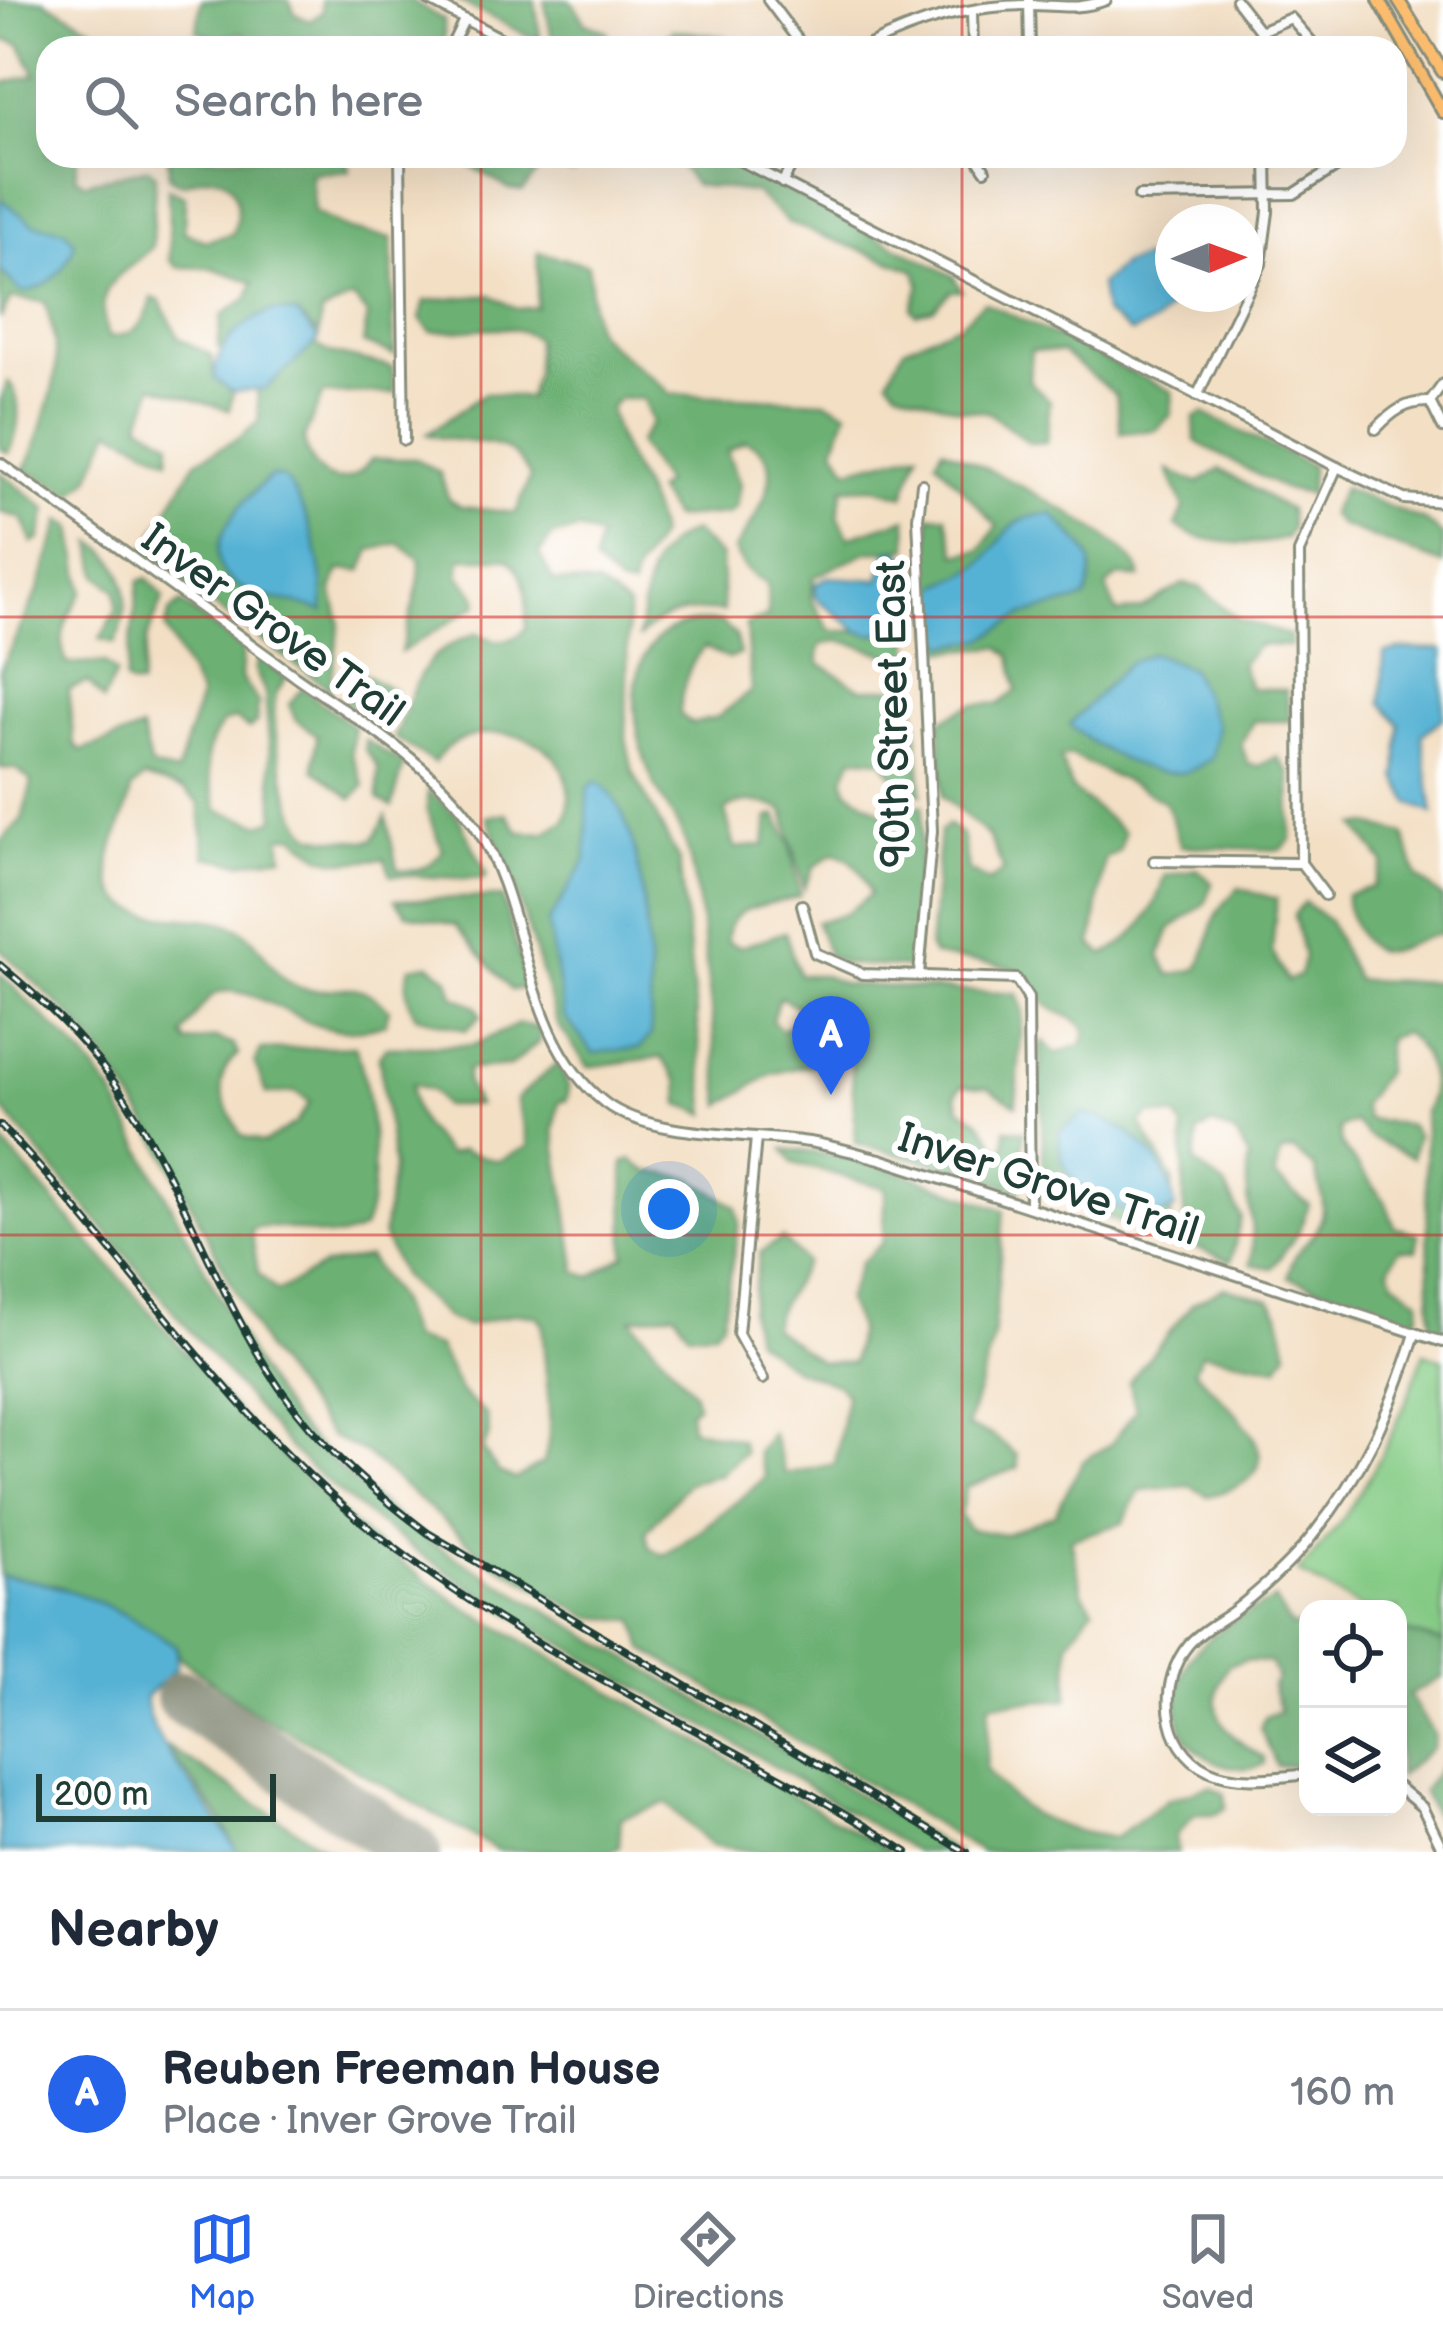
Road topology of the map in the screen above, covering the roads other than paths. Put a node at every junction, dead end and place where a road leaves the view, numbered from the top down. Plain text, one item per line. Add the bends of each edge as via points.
1 (428, 0) edge
2 (768, 0) edge
3 (1106, 0) edge
4 (1236, 0) edge
5 (1379, 0) edge
6 (1398, 0) edge
7 (1029, 2) edge
8 (972, 12) junction
9 (464, 20) junction
10 (1260, 31) junction
11 (456, 36) edge
12 (495, 36) edge
13 (795, 36) edge
14 (888, 36) edge
15 (973, 36) edge
16 (1030, 36) edge
17 (1261, 36) edge
18 (1307, 36) edge
19 (1400, 36) edge
20 (1407, 49) edge
21 (1443, 72) edge
22 (1443, 112) edge
23 (400, 168) edge
24 (755, 168) edge
25 (790, 168) edge
26 (1267, 168) edge
27 (1336, 168) edge
28 (782, 182) junction
29 (1268, 194) junction
30 (1139, 196) dead end
31 (1443, 384) edge
32 (1197, 395) junction
33 (1430, 402) junction
34 (1443, 428) edge
35 (1376, 430) dead end
36 (404, 440) dead end
37 (0, 463) edge
38 (1336, 467) junction
39 (922, 484) dead end
40 (1443, 502) edge
41 (1154, 861) dead end
42 (1301, 863) junction
43 (1325, 896) dead end
44 (802, 905) dead end
45 (919, 974) junction
46 (756, 1137) junction
47 (1030, 1207) junction
48 (1415, 1334) junction
49 (1443, 1342) edge
50 (763, 1379) dead end
51 (1299, 1775) edge
52 (1407, 1794) edge
53 (1443, 1850) edge

1 - 9 street
2 - 13 street
3 - 7 street via 1069,9
4 - 10 street
5 - 19 main road
6 - 21 main road
7 - 8 street
7 - 16 street
8 - 14 street
8 - 15 street
9 - 11 street
9 - 12 street
10 - 17 street
10 - 18 street via 1291,18
20 - 22 main road
23 - 36 street
24 - 28 street
25 - 28 street
26 - 29 street
27 - 29 street via 1306,190
28 - 32 street
29 - 30 street
29 - 32 street via 1261,264
31 - 33 street
32 - 38 street
33 - 34 street
33 - 35 street via 1390,413
37 - 46 street, Inver Grove Trail via 384,740 448,796 476,826 502,878 537,997 567,1062 607,1106 660,1124
38 - 40 street via 1404,499
38 - 42 street via 1299,552
39 - 45 street, 90th Street East via 932,831
41 - 42 street
42 - 43 street
44 - 45 street via 815,953 839,968
45 - 47 street via 1016,979 1028,998
46 - 47 street, Inver Grove Trail via 864,1154
46 - 50 street via 737,1334
47 - 48 street, Inver Grove Trail
48 - 49 street, Inver Grove Trail
48 - 51 street via 1364,1466 1310,1540 1189,1644 1167,1684 1172,1728 1208,1770
52 - 53 street

